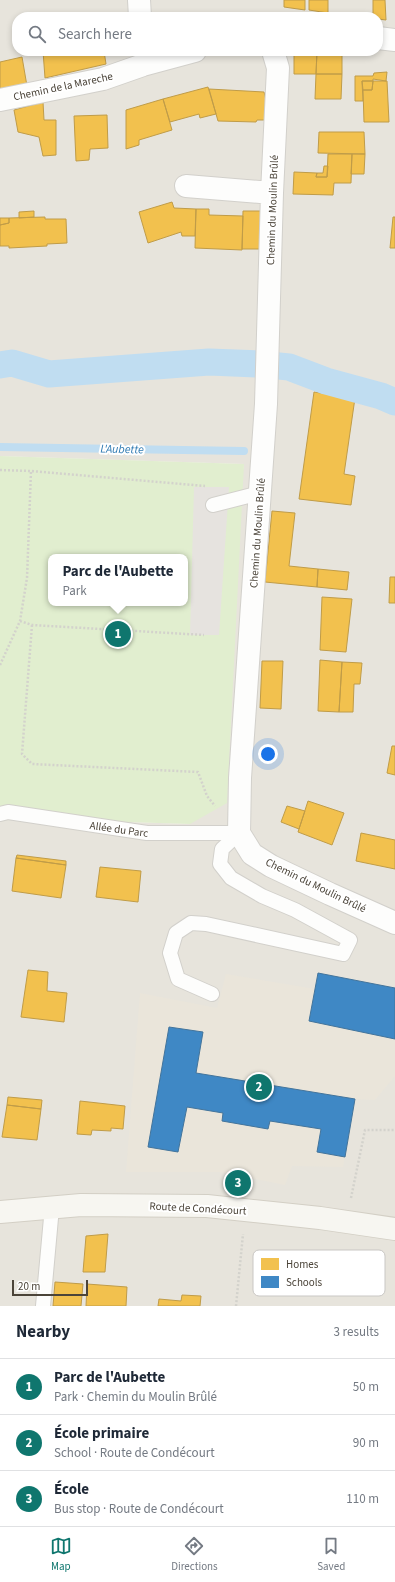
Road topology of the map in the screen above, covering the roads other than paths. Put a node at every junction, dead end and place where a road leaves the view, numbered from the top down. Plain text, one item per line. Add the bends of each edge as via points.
1 (139, 0) edge
2 (140, 12) edge
3 (383, 39) edge
4 (395, 40) edge
5 (158, 56) edge
6 (274, 56) edge
7 (143, 58) edge
8 (0, 100) edge
9 (186, 186) dead end
10 (272, 193) junction
11 (260, 493) junction
12 (212, 505) dead end
13 (0, 814) edge
14 (239, 833) junction
15 (395, 923) edge
16 (212, 994) dead end
17 (52, 1207) junction
18 (0, 1212) edge
19 (395, 1229) edge
20 (43, 1306) edge

1 - 2 street
3 - 4 street
5 - 7 street, Chemin de la Mareche
6 - 10 street, Chemin du Moulin Brûlé via 278,68
7 - 8 street, Chemin de la Mareche via 103,79
9 - 10 street
10 - 11 street, Chemin du Moulin Brûlé via 266,404
11 - 12 lane
11 - 14 street, Chemin du Moulin Brûlé via 240,778
13 - 14 lane, Allée du Parc via 8,812 146,834
14 - 15 street, Chemin du Moulin Brûlé via 252,854 271,866
14 - 16 lane via 222,849 220,864 231,878 350,940 343,954 206,924 191,923 176,933 170,953 178,979
17 - 18 street, Route de Condécourt
17 - 19 street, Route de Condécourt via 207,1206
17 - 20 lane

